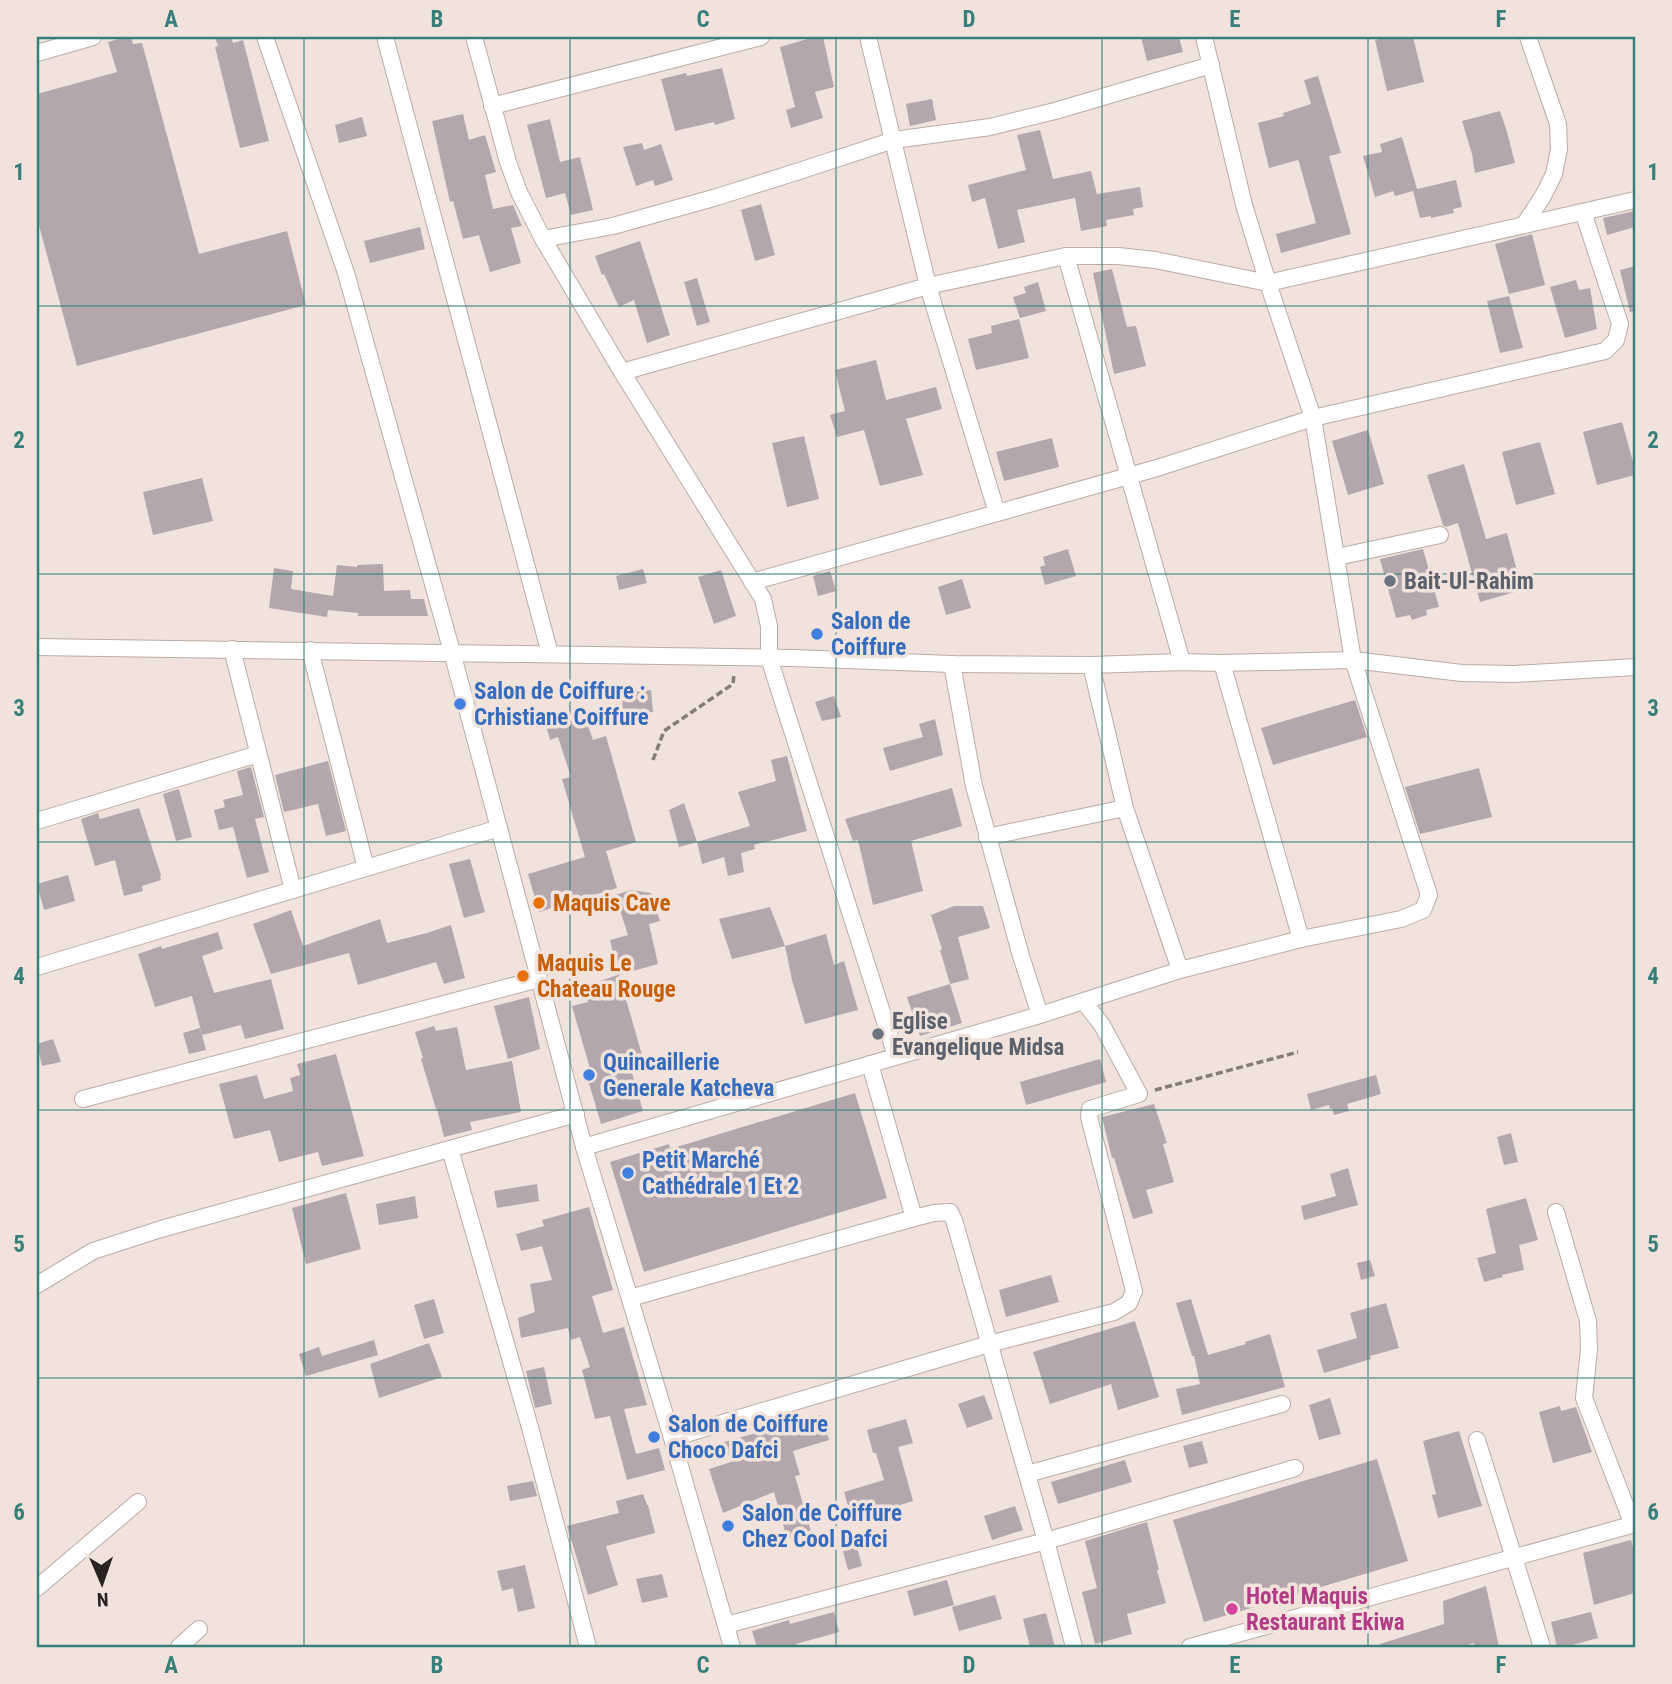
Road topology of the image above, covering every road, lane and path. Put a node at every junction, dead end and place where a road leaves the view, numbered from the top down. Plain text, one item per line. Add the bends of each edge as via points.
1 (93, 37) edge
2 (265, 37) edge
3 (385, 37) edge
4 (474, 37) edge
5 (761, 37) edge
6 (868, 37) edge
7 (1204, 37) edge
8 (1528, 37) edge
9 (37, 53) edge
10 (1211, 65) junction
11 (492, 107) junction
12 (894, 140) junction
13 (1635, 200) edge
14 (1583, 212) junction
15 (1524, 225) junction
16 (543, 239) junction
17 (1066, 256) junction
18 (1268, 284) junction
19 (929, 286) junction
20 (622, 372) junction
21 (1313, 418) junction
22 (1129, 476) junction
23 (997, 513) junction
24 (1440, 535) dead end
25 (1336, 557) junction
26 (752, 582) junction
27 (37, 647) edge
28 (232, 649) junction
29 (310, 650) junction
30 (452, 652) junction
31 (550, 654) junction
32 (736, 657) junction
33 (769, 658) junction
34 (1353, 660) junction
35 (1182, 662) junction
36 (1222, 663) junction
37 (952, 664) junction
38 (1091, 665) junction
39 (1635, 667) edge
40 (258, 754) junction
41 (653, 760) dead end
42 (1125, 808) junction
43 (37, 821) edge
44 (499, 828) junction
45 (987, 837) junction
46 (366, 869) junction
47 (293, 890) junction
48 (1301, 939) junction
49 (37, 967) edge
50 (1180, 970) junction
51 (539, 978) junction
52 (1084, 1002) junction
53 (1040, 1015) junction
54 (1298, 1052) dead end
55 (896, 1056) junction
56 (870, 1064) junction
57 (1139, 1094) junction
58 (83, 1099) dead end
59 (576, 1114) junction
60 (584, 1147) junction
61 (450, 1149) junction
62 (1556, 1212) dead end
63 (914, 1218) junction
64 (37, 1285) edge
65 (630, 1298) junction
66 (989, 1344) junction
67 (1282, 1404) dead end
68 (672, 1438) junction
69 (1477, 1440) dead end
70 (1296, 1468) dead end
71 (1027, 1474) junction
72 (138, 1502) dead end
73 (1634, 1524) edge
74 (1046, 1541) junction
75 (1514, 1558) junction
76 (37, 1588) edge
77 (726, 1625) junction
78 (199, 1629) dead end
79 (180, 1647) edge
80 (588, 1647) edge
81 (732, 1647) edge
82 (1073, 1647) edge
83 (1190, 1647) edge
84 (1542, 1647) edge

1 - 9 street
2 - 30 street via 346,273
3 - 31 street
4 - 11 street
5 - 11 street
6 - 12 street
7 - 10 street
8 - 15 street via 1558,124 1559,149 1554,174
10 - 12 street via 990,127
10 - 18 street
11 - 16 street via 519,192
12 - 16 street via 717,197 613,226
12 - 19 street
13 - 14 street
14 - 15 street
14 - 21 street via 1620,324 1616,340 1605,351
15 - 18 street
16 - 20 street
17 - 18 street via 1155,260
17 - 19 street
17 - 22 street
18 - 21 street
19 - 20 street
19 - 23 street
20 - 26 street
21 - 22 street
21 - 25 street
22 - 23 street
22 - 35 street
23 - 26 street
24 - 25 street
25 - 34 street
26 - 33 street via 763,599
27 - 28 street
28 - 29 street
28 - 40 street
29 - 30 street
29 - 46 street
30 - 31 street
30 - 44 street
31 - 32 street
32 - 33 street
32 - 41 path via 733,684 664,731
33 - 37 street
33 - 55 street
34 - 36 street
34 - 39 street via 1462,673
34 - 48 street via 1429,895 1423,910 1401,919
35 - 36 street
35 - 38 street
36 - 48 street
37 - 38 street
37 - 45 street
38 - 42 street
40 - 43 street
40 - 47 street
42 - 45 street
42 - 50 street
44 - 46 street
44 - 51 street
45 - 53 street
46 - 47 street
47 - 49 street
48 - 50 street
50 - 52 street
51 - 58 street
51 - 59 street
52 - 53 street
52 - 57 street via 1119,1053
53 - 55 street
54 - 57 path
55 - 56 street
56 - 60 street
56 - 63 street
57 - 66 street via 1090,1109 1089,1117 1133,1292 1129,1303 1114,1312
59 - 60 street
59 - 61 street
60 - 65 street
61 - 64 street via 93,1251
61 - 80 street
62 - 73 street via 1588,1321 1584,1398
63 - 65 street
63 - 66 street via 950,1212
65 - 68 street
66 - 68 street
66 - 71 street
67 - 71 street
68 - 77 street
69 - 75 street
70 - 74 street
71 - 74 street
72 - 76 street
73 - 75 street
74 - 77 street
74 - 82 street
75 - 83 street
75 - 84 street
77 - 81 street
78 - 79 street

